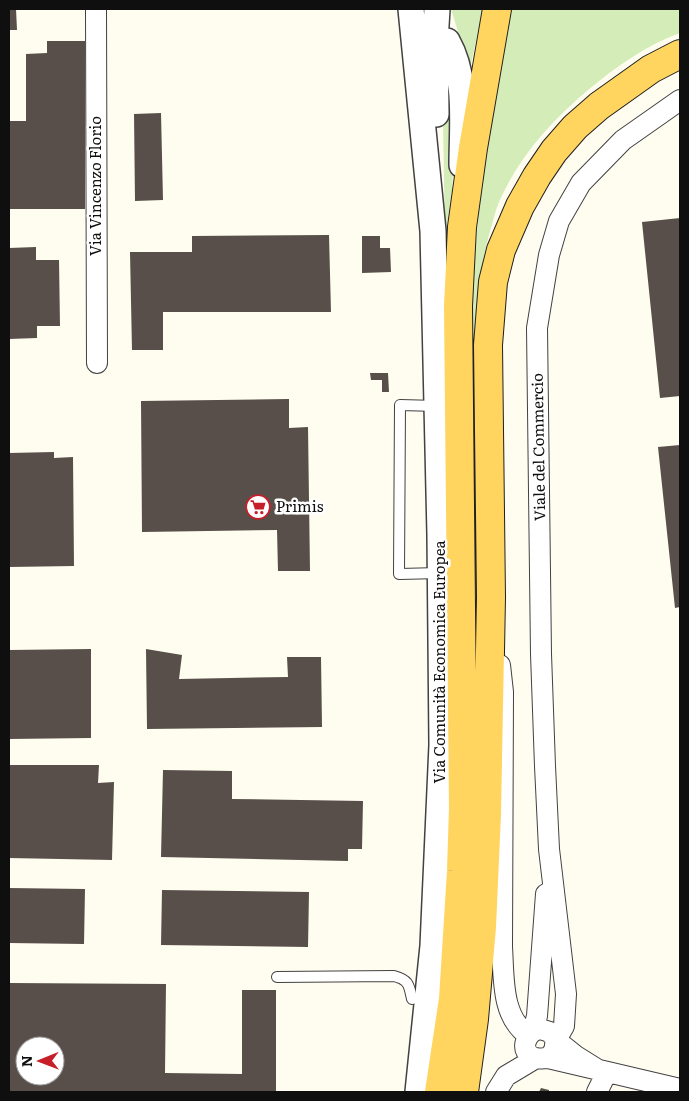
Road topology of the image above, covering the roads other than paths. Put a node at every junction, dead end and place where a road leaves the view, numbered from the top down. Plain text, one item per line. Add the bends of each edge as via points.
1 (96, 9) edge
2 (411, 9) edge
3 (418, 9) edge
4 (497, 9) edge
5 (439, 30) edge
6 (680, 54) edge
7 (680, 100) edge
8 (462, 227) junction
9 (433, 231) junction
10 (96, 363) dead end
11 (433, 405) junction
12 (440, 573) junction
13 (491, 597) junction
14 (549, 849) junction
15 (277, 977) dead end
16 (412, 999) dead end
17 (531, 1033) junction
18 (556, 1040) junction
19 (542, 1058) junction
20 (604, 1072) junction
21 (680, 1089) edge
22 (418, 1092) edge
23 (439, 1092) edge
24 (464, 1092) edge
25 (496, 1092) edge
26 (597, 1092) edge

1 - 10 street, Via Vincenzo Florio
2 - 9 street
3 - 5 street
4 - 8 main road
5 - 8 street via 455,55 462,90
5 - 9 street
6 - 13 main road via 625,86 576,127 537,176 501,250 494,282 488,345
7 - 14 street, Viale del Commercio via 623,140 581,183 560,221 549,255 537,328 541,654
8 - 23 main road via 458,306 462,844 453,999
9 - 11 street, Via Comunità Economica Europea
11 - 12 street, Via Comunità Economica Europea
11 - 12 lane via 400,405 399,574
12 - 22 street, Via Comunità Economica Europea via 442,745 438,862
13 - 17 street via 503,692 504,989 511,1016 519,1029
13 - 24 main road via 482,928
14 - 17 street via 536,1016
14 - 18 street via 566,994 564,1026
15 - 16 lane via 394,976 409,984
17 - 18 street via 540,1029 550,1032
17 - 19 street via 525,1042 526,1049 530,1055
18 - 19 street via 554,1051
18 - 20 street
19 - 20 street
19 - 25 street via 506,1076
20 - 21 street
20 - 26 street

